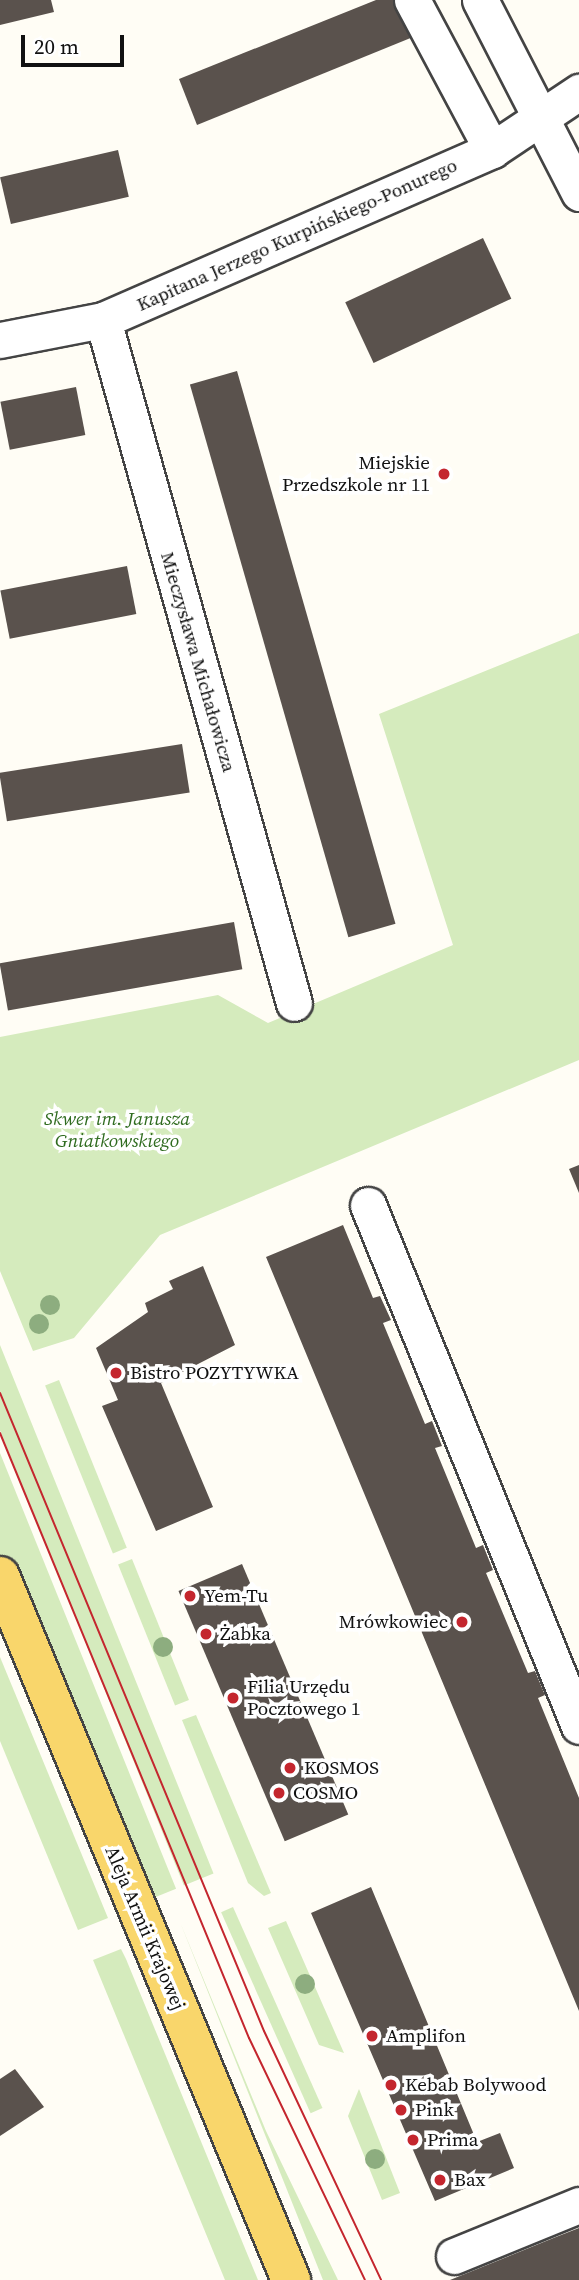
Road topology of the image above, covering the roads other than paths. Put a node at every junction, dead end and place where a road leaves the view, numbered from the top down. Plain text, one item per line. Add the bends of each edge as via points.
1 (412, 0) edge
2 (480, 0) edge
3 (579, 92) edge
4 (546, 118) junction
5 (492, 150) junction
6 (579, 193) edge
7 (103, 320) junction
8 (0, 340) edge
9 (294, 1003) dead end
10 (368, 1205) dead end
11 (0, 1576) edge
12 (579, 1726) edge
13 (579, 2205) edge
14 (454, 2256) dead end
15 (291, 2280) edge

1 - 5 street
2 - 4 street
3 - 4 street, Kapitana Jerzego Kurpińskiego-Ponurego
4 - 5 street, Kapitana Jerzego Kurpińskiego-Ponurego
4 - 6 street
5 - 7 street, Kapitana Jerzego Kurpińskiego-Ponurego
7 - 8 street, Kapitana Jerzego Kurpińskiego-Ponurego
7 - 9 street, Mieczysława Michałowicza
10 - 12 street
11 - 15 main road, Aleja Armii Krajowej
13 - 14 street

